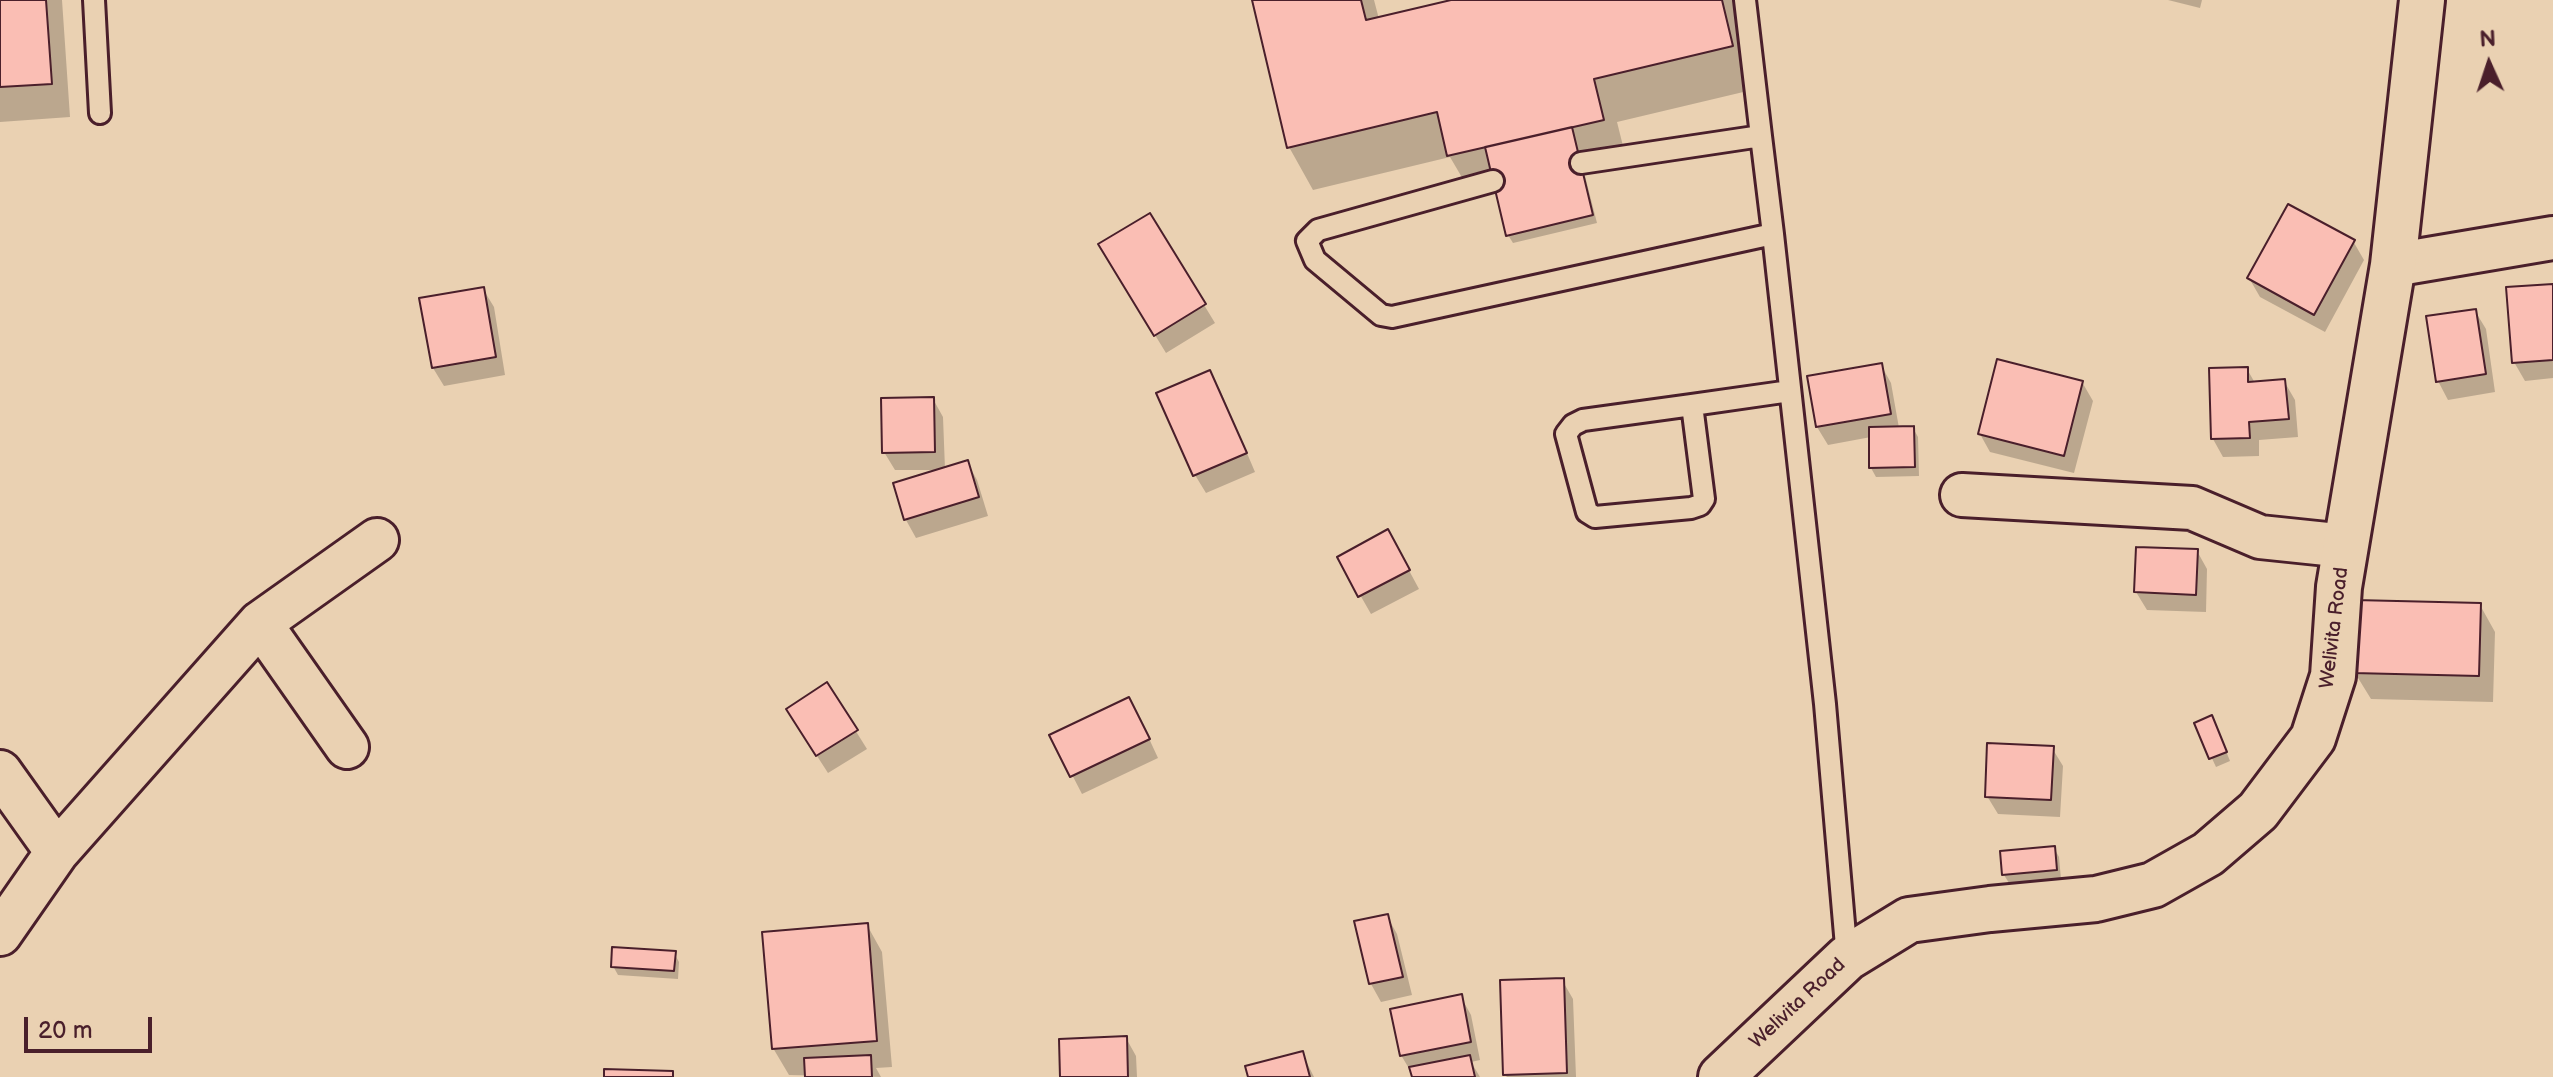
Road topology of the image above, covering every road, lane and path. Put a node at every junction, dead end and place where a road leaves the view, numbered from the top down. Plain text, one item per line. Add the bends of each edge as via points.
1 (94, 0) edge
2 (1745, 0) edge
3 (2422, 0) edge
4 (100, 113) dead end
5 (1761, 136) junction
6 (1581, 163) dead end
7 (1493, 181) dead end
8 (1773, 234) junction
9 (2553, 238) edge
10 (2393, 265) junction
11 (1790, 391) junction
12 (1692, 405) junction
13 (1962, 495) dead end
14 (377, 540) dead end
15 (2346, 546) junction
16 (260, 623) junction
17 (347, 747) dead end
18 (0, 772) edge
19 (57, 852) junction
20 (0, 934) edge
21 (1847, 958) junction
22 (1721, 1077) edge

1 - 4 lane
2 - 5 lane
3 - 10 street, Welivita Road
5 - 6 lane
5 - 8 lane
7 - 8 lane via 1318,230 1307,241 1315,260 1381,315 1392,317
8 - 11 lane
9 - 10 street
10 - 15 street, Welivita Road
11 - 12 lane
11 - 21 lane
12 - 12 lane via 1573,425 1566,434 1587,512 1595,517 1700,505 1704,499
13 - 15 street via 2192,508 2260,537
14 - 16 street
15 - 21 street, Welivita Road via 2333,676 2313,738 2258,811 2208,854 2153,885 2096,899 1909,920
16 - 17 street
16 - 19 street
18 - 19 street
19 - 20 street
21 - 22 street, Welivita Road

